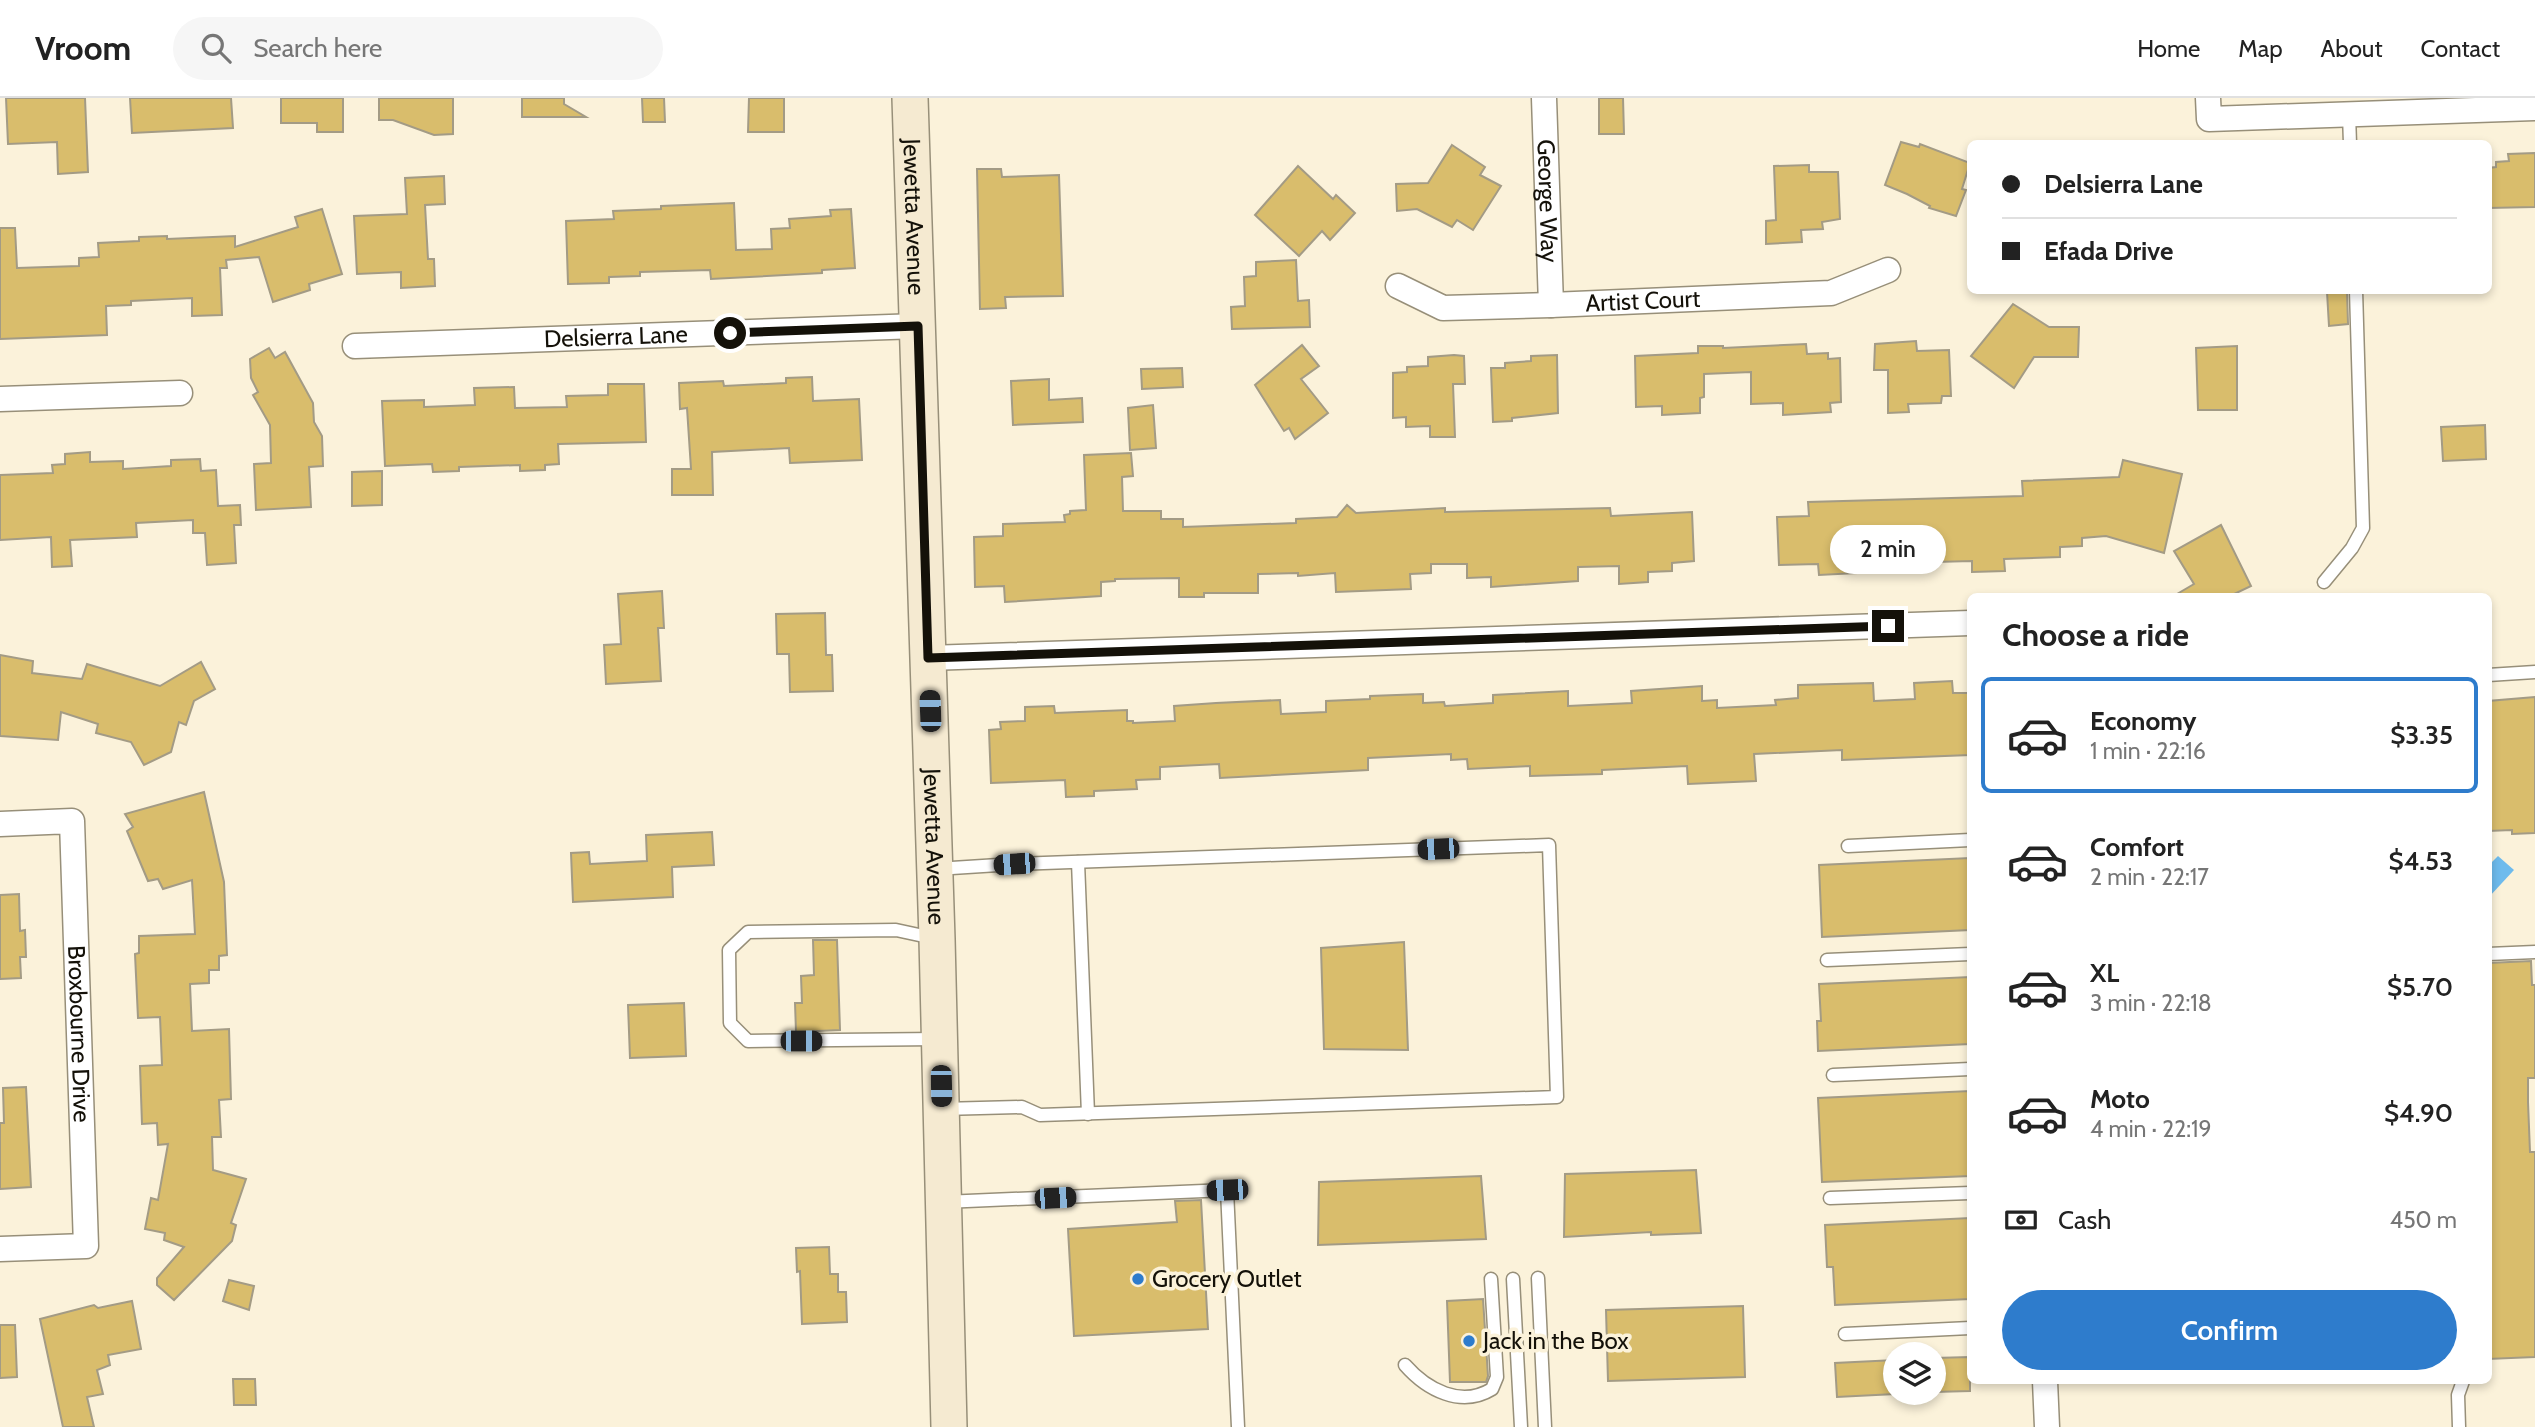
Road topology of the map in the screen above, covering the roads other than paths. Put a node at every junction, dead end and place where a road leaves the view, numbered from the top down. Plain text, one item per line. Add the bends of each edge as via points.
1 (910, 98) edge
2 (1544, 98) edge
3 (2208, 108) edge
4 (2535, 108) edge
5 (2349, 114) junction
6 (2350, 140) edge
7 (1888, 270) dead end
8 (1398, 286) dead end
9 (2356, 294) edge
10 (1551, 305) junction
11 (918, 326) junction
12 (355, 346) dead end
13 (180, 393) dead end
14 (0, 399) edge
15 (2324, 582) dead end
16 (1967, 623) edge
17 (928, 658) junction
18 (2535, 672) edge
19 (2492, 675) edge
20 (0, 824) edge
21 (1967, 840) edge
22 (1848, 846) dead end
23 (1078, 862) junction
24 (935, 870) junction
25 (937, 939) junction
26 (2535, 952) edge
27 (1967, 954) edge
28 (2492, 954) edge
29 (1827, 960) dead end
30 (940, 1040) junction
31 (1967, 1069) edge
32 (1833, 1075) dead end
33 (941, 1109) junction
34 (1088, 1114) junction
35 (1967, 1193) edge
36 (1830, 1198) dead end
37 (944, 1202) junction
38 (0, 1249) edge
39 (1538, 1278) dead end
40 (1491, 1279) dead end
41 (1513, 1279) dead end
42 (1967, 1328) edge
43 (1845, 1334) dead end
44 (1405, 1365) dead end
45 (2045, 1384) edge
46 (2450, 1384) edge
47 (2462, 1384) edge
48 (2458, 1395) junction
49 (950, 1427) edge
50 (1237, 1427) edge
51 (1521, 1427) edge
52 (1545, 1427) edge
53 (2047, 1427) edge
54 (2459, 1427) edge

1 - 11 street, Jewetta Avenue
2 - 10 street, George Way
3 - 5 street
4 - 5 street
5 - 6 lane
7 - 10 street, Artist Court via 1831,293
8 - 10 street, Artist Court via 1443,308
9 - 15 lane via 2363,527
11 - 12 street, Delsierra Lane
11 - 17 street, Jewetta Avenue
13 - 14 street
16 - 17 street
17 - 24 street, Jewetta Avenue
18 - 19 lane
20 - 38 street, Broxbourne Drive via 72,821 86,1246
21 - 22 lane
23 - 24 lane
23 - 34 lane
23 - 34 lane via 1549,845 1550,858 1557,1097
24 - 25 street, Jewetta Avenue
25 - 30 street, Jewetta Avenue
25 - 30 lane via 896,930 748,932 729,950 730,1024 748,1041
26 - 28 lane
27 - 29 lane
30 - 33 street, Jewetta Avenue
31 - 32 lane
33 - 34 lane via 1022,1107 1040,1115
33 - 37 street, Jewetta Avenue
35 - 36 lane
37 - 49 street, Jewetta Avenue
37 - 50 lane via 1227,1190
39 - 52 lane
40 - 44 lane via 1497,1377 1492,1389 1481,1396 1450,1396 1417,1378
41 - 51 lane
42 - 43 lane
45 - 53 street
46 - 48 lane
47 - 48 lane
48 - 54 lane

